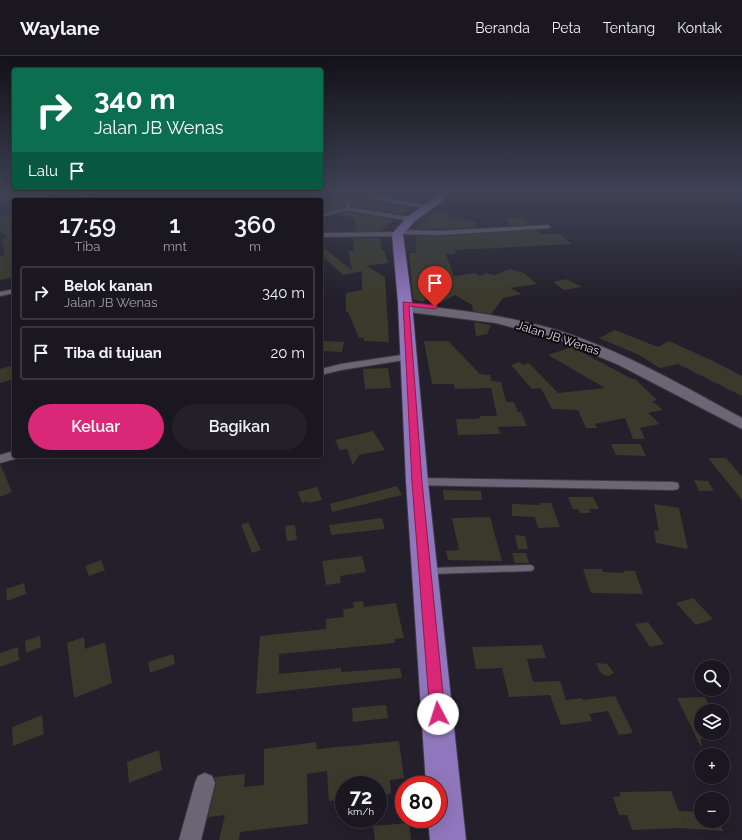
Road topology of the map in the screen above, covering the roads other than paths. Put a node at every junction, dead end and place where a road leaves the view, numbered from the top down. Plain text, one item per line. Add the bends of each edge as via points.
1 (367, 229) edge
2 (408, 229) edge
3 (428, 229) edge
4 (514, 229) edge
5 (323, 235) edge
6 (12, 291) edge
7 (0, 294) edge
8 (405, 306) junction
9 (408, 357) junction
10 (323, 372) edge
11 (710, 402) junction
12 (742, 416) edge
13 (742, 424) edge
14 (12, 456) edge
15 (0, 459) edge
16 (417, 482) junction
17 (673, 486) dead end
18 (530, 568) dead end
19 (426, 571) junction
20 (204, 783) dead end
21 (190, 840) edge
22 (448, 840) edge

1 - 5 street
2 - 8 highway
3 - 4 street via 440,232
6 - 7 street
8 - 9 highway
8 - 11 main road, Jalan JB Wenas via 490,318 582,343
9 - 10 street
9 - 16 highway
11 - 12 main road, Jalan JB Wenas
11 - 13 main road, Jalan JB Wenas
14 - 15 street
16 - 17 street
16 - 19 highway
18 - 19 lane
19 - 22 highway
20 - 21 street

